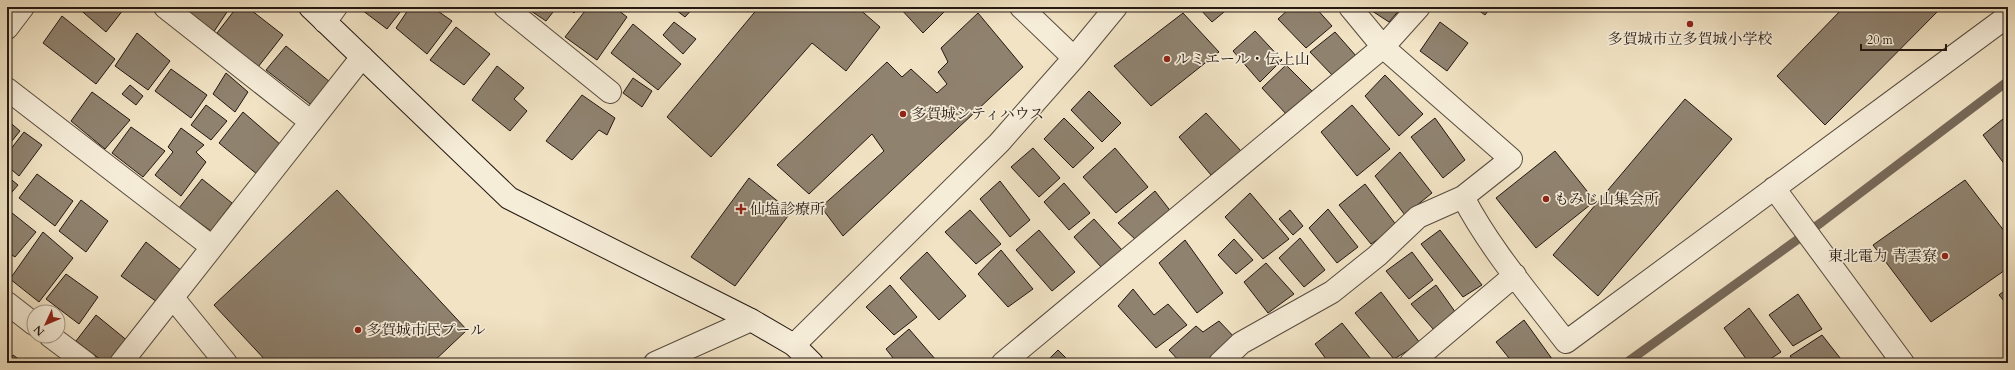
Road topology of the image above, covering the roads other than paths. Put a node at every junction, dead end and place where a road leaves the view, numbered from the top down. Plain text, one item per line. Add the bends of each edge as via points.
1 (23, 7) edge
2 (164, 7) edge
3 (505, 7) edge
4 (1021, 7) edge
5 (1116, 7) edge
6 (1350, 7) edge
7 (1418, 7) edge
8 (324, 12) edge
9 (2008, 16) edge
10 (7, 28) edge
11 (1383, 48) junction
12 (362, 57) junction
13 (1074, 58) junction
14 (7, 89) edge
15 (610, 92) dead end
16 (311, 122) junction
17 (1774, 188) junction
18 (1463, 197) junction
19 (212, 247) junction
20 (1514, 275) junction
21 (173, 298) junction
22 (7, 303) edge
23 (26, 318) edge
24 (751, 320) junction
25 (61, 344) edge
26 (794, 345) junction
27 (86, 363) edge
28 (121, 363) edge
29 (226, 363) edge
30 (655, 363) edge
31 (812, 363) edge
32 (1003, 363) edge
33 (1220, 363) edge
34 (1411, 363) edge
35 (1903, 363) edge

1 - 10 street
2 - 16 street
3 - 15 street
4 - 13 street
5 - 13 street
6 - 11 street
7 - 11 street
8 - 12 street
9 - 17 street
11 - 18 street via 1511,159
11 - 32 street
12 - 16 street
12 - 24 street via 509,198
13 - 26 street via 999,143
14 - 19 street
16 - 19 street
17 - 20 street via 1566,342
17 - 35 street
18 - 20 street via 1472,215
18 - 33 street via 1418,217 1378,256 1332,292 1241,343
19 - 21 street
20 - 34 street
21 - 28 street
21 - 29 street
22 - 23 street
24 - 26 street
24 - 30 street
25 - 27 street
26 - 31 street

